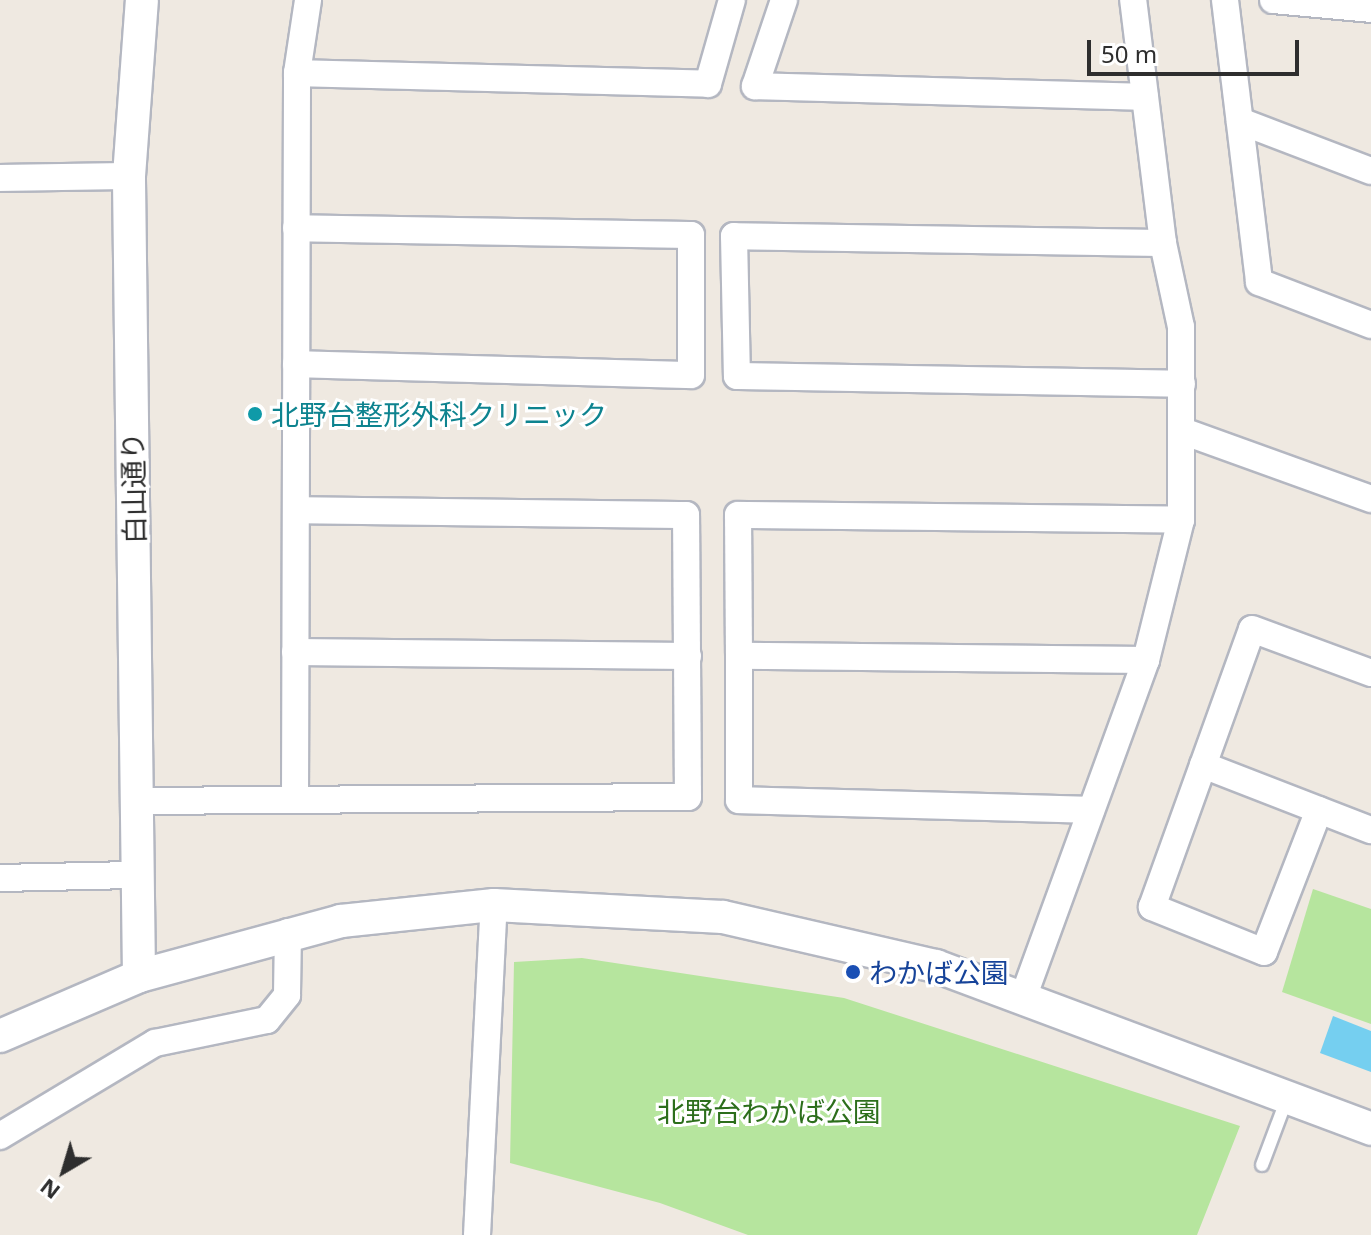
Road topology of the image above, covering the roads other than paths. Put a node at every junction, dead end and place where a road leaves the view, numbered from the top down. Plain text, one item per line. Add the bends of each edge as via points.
1 (142, 0) edge
2 (308, 0) edge
3 (732, 0) edge
4 (784, 0) edge
5 (1133, 0) edge
6 (1225, 0) edge
7 (1273, 0) edge
8 (1371, 9) edge
9 (297, 73) junction
10 (1145, 97) junction
11 (1240, 121) junction
12 (1371, 171) edge
13 (129, 176) junction
14 (0, 178) edge
15 (296, 228) junction
16 (1163, 243) junction
17 (1371, 325) edge
18 (296, 364) junction
19 (1182, 384) junction
20 (1185, 432) junction
21 (1371, 499) edge
22 (296, 510) junction
23 (1181, 520) junction
24 (295, 652) junction
25 (688, 656) junction
26 (739, 656) junction
27 (1146, 660) junction
28 (1371, 673) edge
29 (1203, 765) junction
30 (295, 800) junction
31 (136, 801) junction
32 (1091, 810) junction
33 (1319, 810) junction
34 (1371, 830) edge
35 (137, 875) junction
36 (0, 878) edge
37 (494, 905) junction
38 (288, 932) junction
39 (139, 976) junction
40 (1023, 998) junction
41 (0, 1036) edge
42 (1287, 1097) junction
43 (1371, 1129) edge
44 (0, 1136) edge
45 (1262, 1165) dead end
46 (477, 1235) edge

1 - 13 street, 白山通り
2 - 9 street
3 - 9 street via 708,84
4 - 10 street via 755,86
5 - 10 street
6 - 11 street
7 - 8 street
9 - 15 street
10 - 16 street
11 - 12 street
11 - 17 street via 1259,282
13 - 14 street
13 - 31 street, 白山通り
15 - 18 street
15 - 18 street via 691,235 691,375
16 - 19 street via 1181,327
16 - 19 street via 734,236 737,376
18 - 22 street
19 - 20 street
20 - 21 street
20 - 23 street
22 - 24 street
22 - 25 street via 686,515
23 - 26 street via 738,515
23 - 27 street
24 - 25 street
24 - 30 street
25 - 30 street via 688,797
26 - 27 street
26 - 32 street via 739,800
27 - 32 street
28 - 29 street via 1252,629
29 - 33 street
29 - 33 street via 1152,907 1264,952
30 - 31 street
31 - 35 street, 白山通り
32 - 40 street
33 - 34 street
35 - 36 street
35 - 39 street, 白山通り
37 - 38 street via 341,921
37 - 40 street via 723,917 879,950
37 - 46 street
38 - 39 street
38 - 44 street via 287,995 267,1020 155,1043 120,1059
39 - 41 street
40 - 42 street
42 - 43 street
42 - 45 lane

